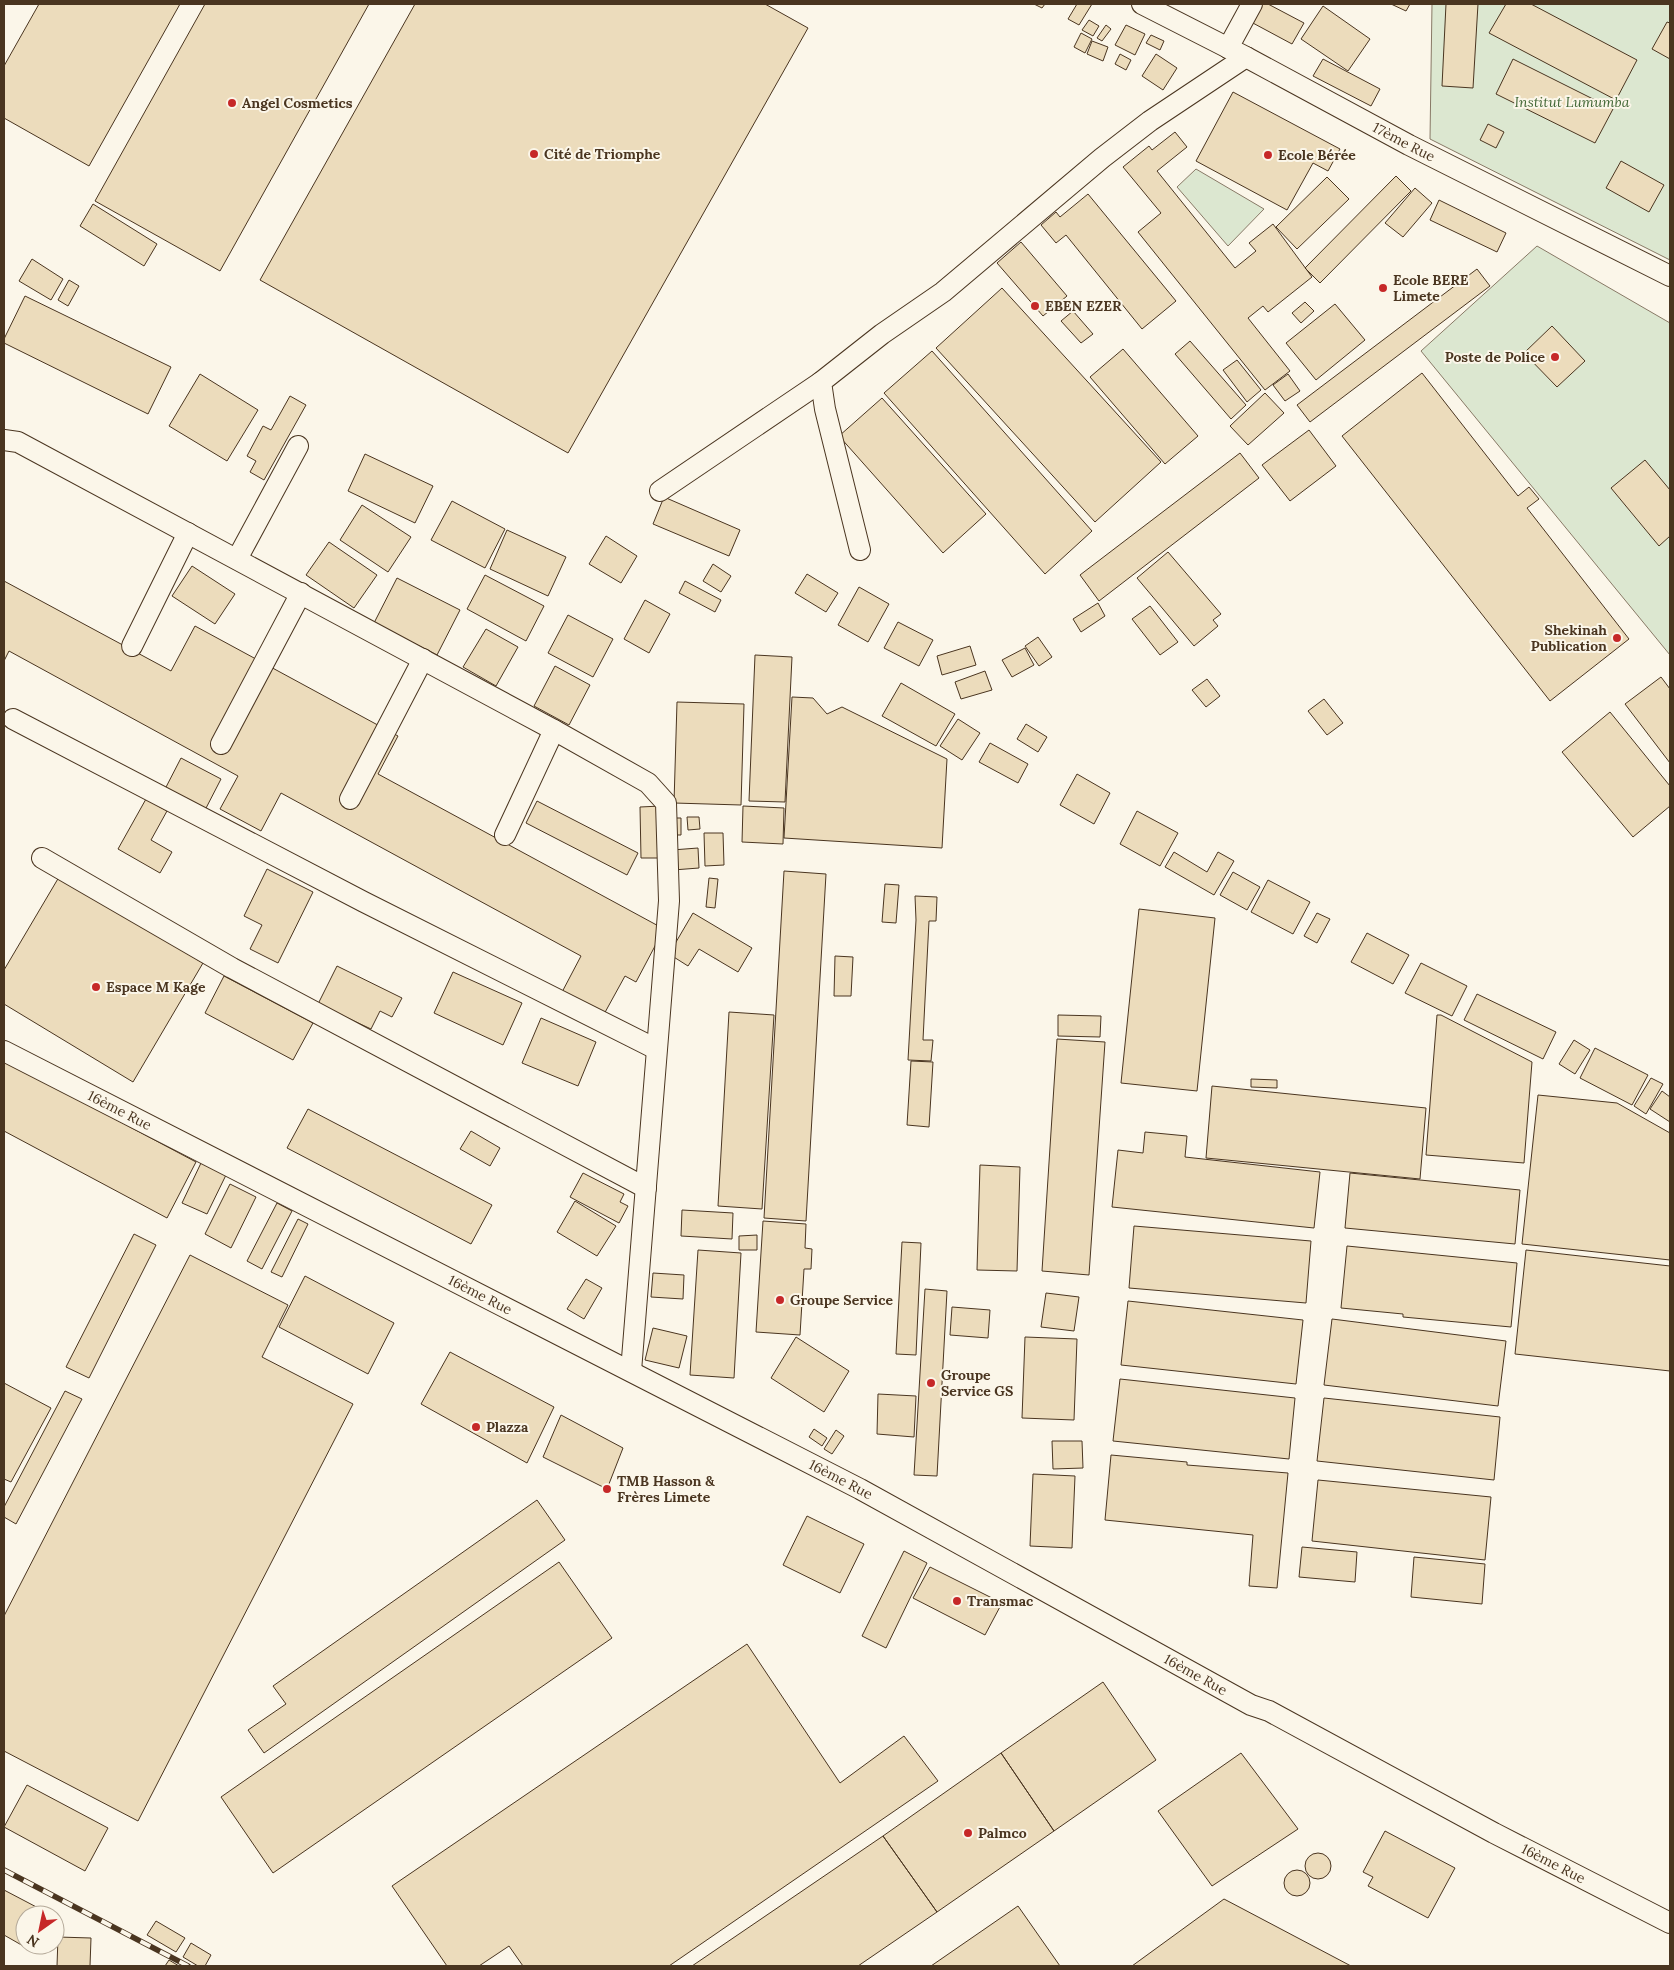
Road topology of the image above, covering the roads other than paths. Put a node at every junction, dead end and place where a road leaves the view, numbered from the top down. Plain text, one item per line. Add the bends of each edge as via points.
1 (1142, 4) edge
2 (1252, 4) edge
3 (1228, 48) junction
4 (1246, 57) junction
5 (1670, 276) edge
6 (821, 382) junction
7 (4, 440) edge
8 (298, 446) dead end
9 (660, 491) dead end
10 (188, 533) junction
11 (860, 550) dead end
12 (237, 559) junction
13 (301, 593) junction
14 (132, 646) dead end
15 (423, 659) junction
16 (13, 718) dead end
17 (554, 730) junction
18 (221, 744) dead end
19 (350, 798) dead end
20 (505, 834) dead end
21 (42, 858) dead end
22 (656, 1049) junction
23 (4, 1051) edge
24 (646, 1188) junction
25 (631, 1371) junction
26 (1670, 1923) edge

1 - 3 street, 17ème Rue
2 - 3 street
3 - 4 street, 17ème Rue
4 - 5 street, 17ème Rue via 1409,145
4 - 6 street via 1150,121 943,292
6 - 9 street
6 - 11 street
7 - 10 street via 18,442
8 - 12 street
10 - 12 street
10 - 14 street
12 - 13 street
13 - 15 street
13 - 18 street
15 - 17 street
15 - 19 street
16 - 22 street via 364,902
17 - 20 street
17 - 22 street via 648,783 666,803 669,901
21 - 24 street via 232,968
22 - 24 street
23 - 25 street, 16ème Rue
24 - 25 street
25 - 26 street, 16ème Rue via 860,1489 1251,1705 1269,1711 1494,1833

